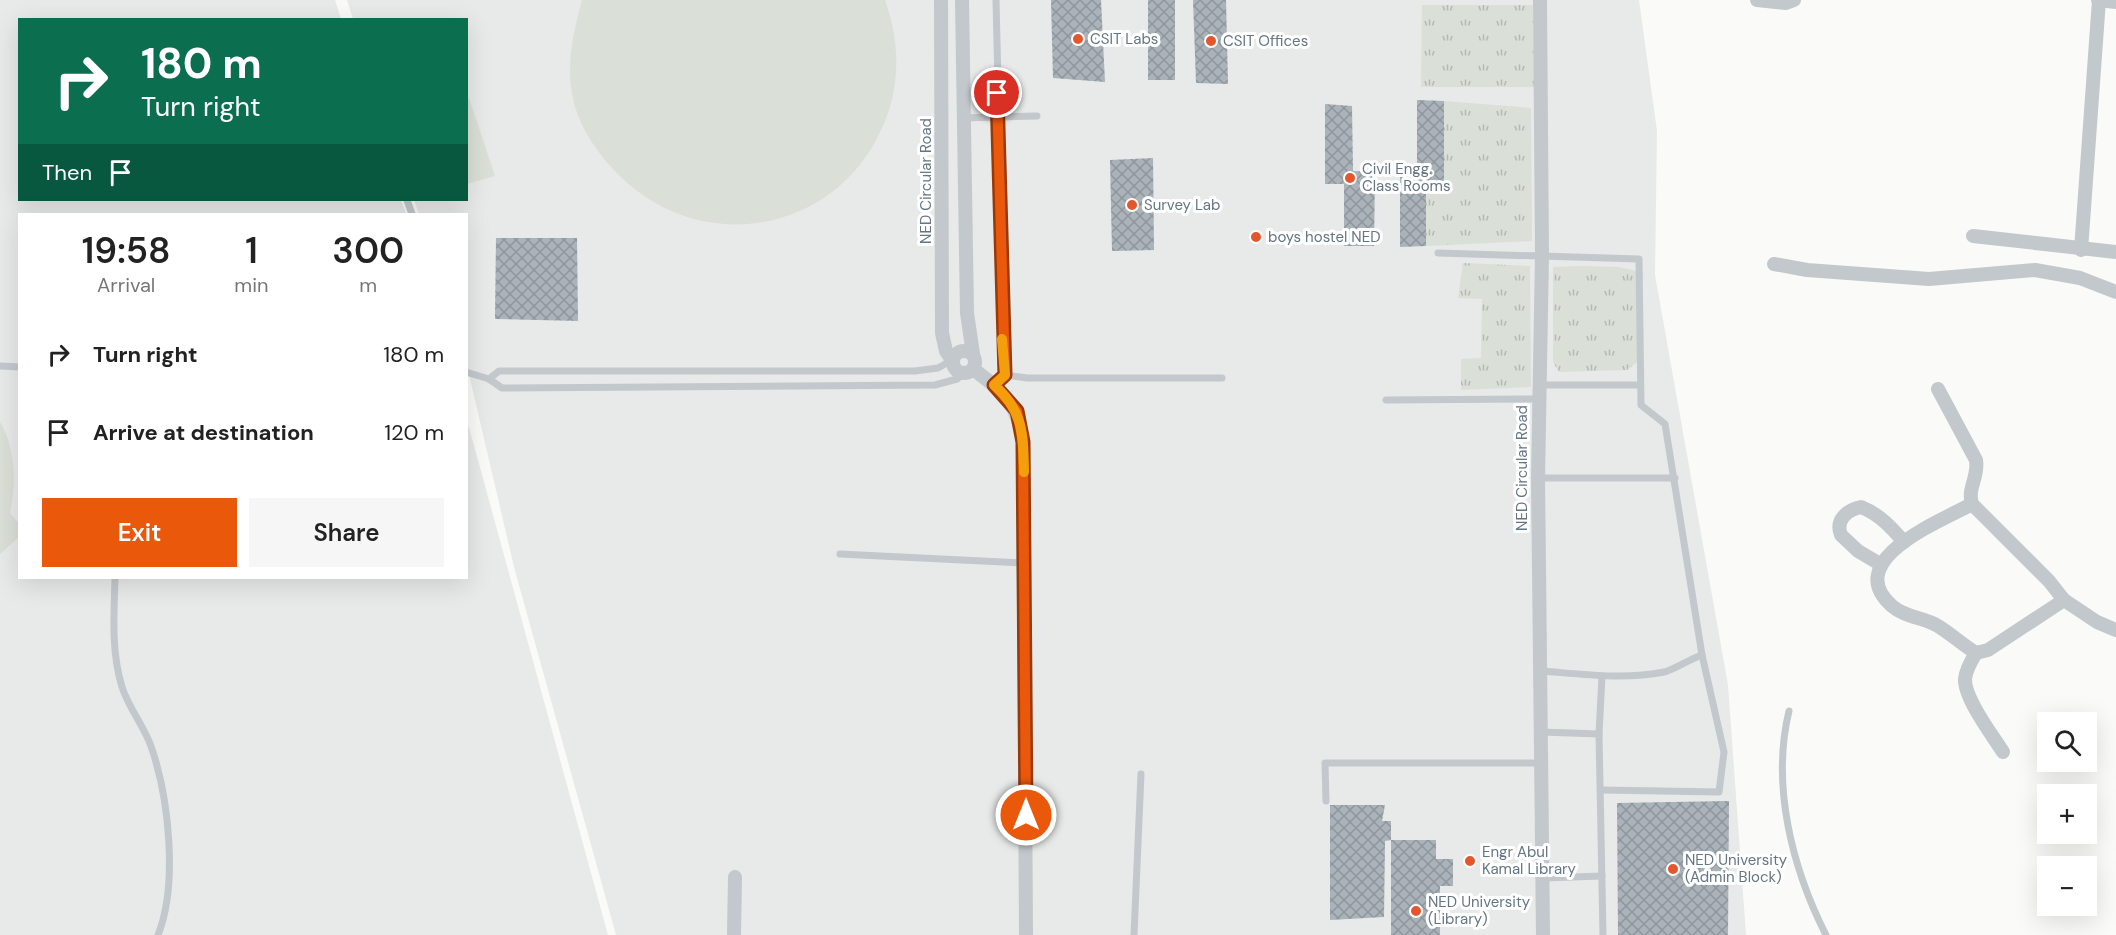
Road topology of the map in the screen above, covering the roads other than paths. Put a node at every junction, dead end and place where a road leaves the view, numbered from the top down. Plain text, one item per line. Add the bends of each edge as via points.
1 (941, 0) edge
2 (962, 0) edge
3 (996, 0) edge
4 (1540, 0) edge
5 (1757, 0) edge
6 (1794, 0) edge
7 (2099, 0) edge
8 (2116, 2) edge
9 (1037, 116) dead end
10 (997, 117) junction
11 (963, 118) junction
12 (1973, 236) dead end
13 (2081, 250) junction
14 (2116, 252) edge
15 (1438, 253) dead end
16 (1542, 255) junction
17 (1774, 264) dead end
18 (2116, 291) edge
19 (973, 354) junction
20 (952, 360) junction
21 (0, 366) edge
22 (18, 368) edge
23 (969, 371) junction
24 (468, 373) edge
25 (1005, 375) junction
26 (1222, 378) dead end
27 (489, 379) junction
28 (994, 385) junction
29 (1639, 385) junction
30 (1938, 389) dead end
31 (1538, 392) junction
32 (1386, 400) dead end
33 (1538, 478) junction
34 (1675, 478) junction
35 (1972, 504) junction
36 (1904, 542) junction
37 (840, 554) dead end
38 (1025, 563) junction
39 (1880, 564) junction
40 (115, 579) edge
41 (2064, 600) junction
42 (2116, 630) edge
43 (1976, 653) junction
44 (1702, 655) junction
45 (1542, 671) junction
46 (1602, 676) junction
47 (1789, 711) dead end
48 (1541, 732) junction
49 (1599, 734) junction
50 (2003, 752) dead end
51 (1542, 763) junction
52 (1141, 774) dead end
53 (1602, 790) junction
54 (1326, 801) dead end
55 (1602, 876) junction
56 (735, 877) dead end
57 (1544, 878) junction
58 (158, 935) edge
59 (734, 935) edge
60 (1026, 935) edge
61 (1134, 935) edge
62 (1543, 935) edge
63 (1603, 935) edge
64 (1826, 935) edge

1 - 20 street, NED Circular Road via 942,333
2 - 11 street
3 - 10 lane
4 - 16 street, NED Circular Road
5 - 6 street
7 - 8 street
7 - 13 street
9 - 10 lane
10 - 11 lane
10 - 25 lane
11 - 19 street via 967,313
12 - 13 street
13 - 14 street
15 - 16 lane
16 - 29 lane via 1639,259
16 - 31 street, NED Circular Road
17 - 18 street via 1929,279 2035,270 2080,278
19 - 20 street via 963,350
19 - 23 street via 975,359
20 - 23 street via 955,369
20 - 27 lane via 938,368 915,370 499,371
21 - 22 lane
23 - 27 lane via 946,383 921,386 502,388
23 - 28 street
24 - 27 lane
25 - 26 lane
25 - 28 lane
28 - 38 street via 1017,411 1021,426
29 - 31 lane
29 - 34 lane via 1641,405 1665,424
30 - 35 street via 1976,460 1978,472 1969,494
31 - 32 lane
31 - 33 street, NED Circular Road
33 - 34 lane
33 - 45 street, NED Circular Road
34 - 44 lane
35 - 36 street
35 - 41 street
36 - 39 street
36 - 39 street via 1881,517 1861,507 1843,515 1841,535
37 - 38 lane
38 - 60 street
39 - 43 street via 1878,584 1892,606 1907,616 1937,625
40 - 58 lane via 113,650 123,689 152,748 166,803 168,873
41 - 42 street
41 - 43 street via 1988,650
43 - 50 street via 1965,682 1978,713
44 - 46 lane via 1666,672
44 - 53 lane via 1724,752 1719,792
45 - 46 lane
45 - 48 street, NED Circular Road
46 - 49 lane
47 - 64 lane via 1781,741 1780,769 1800,876
48 - 49 lane
48 - 51 street, NED Circular Road
49 - 53 lane
51 - 54 lane via 1326,763
51 - 57 street, NED Circular Road
52 - 61 lane
53 - 55 lane
55 - 57 lane
55 - 63 lane
56 - 59 street
57 - 62 street, NED Circular Road

